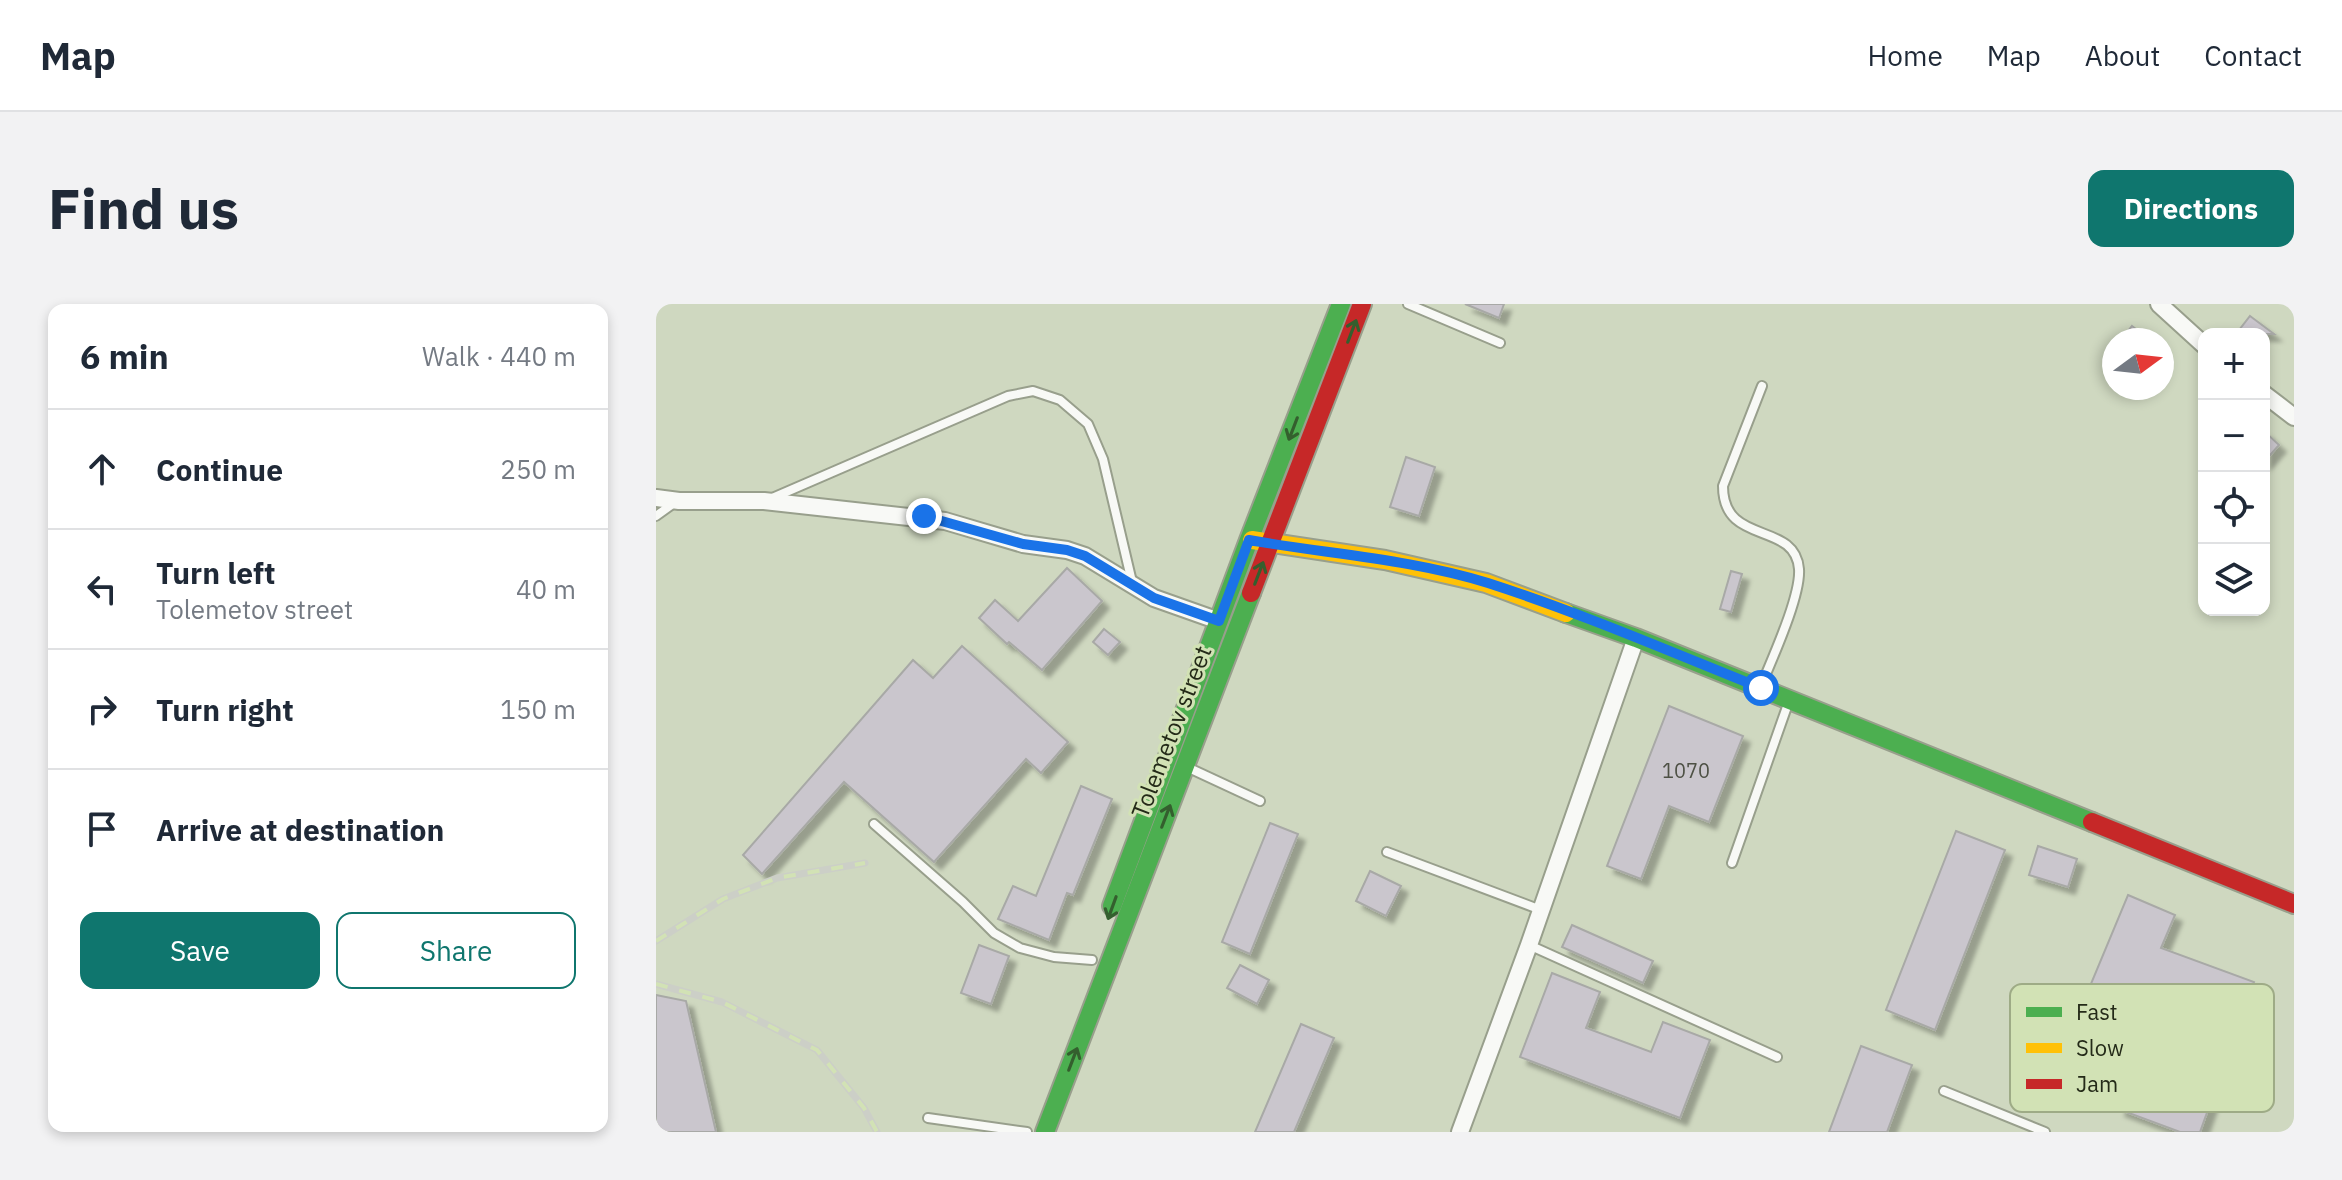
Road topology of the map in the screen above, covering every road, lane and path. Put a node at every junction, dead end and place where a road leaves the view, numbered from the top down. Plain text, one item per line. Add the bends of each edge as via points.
1 (1341, 304) edge
2 (1362, 304) edge
3 (1408, 304) edge
4 (2159, 304) edge
5 (2198, 340) edge
6 (1500, 343) dead end
7 (1762, 386) dead end
8 (2270, 399) edge
9 (2294, 417) edge
10 (656, 498) edge
11 (679, 501) junction
12 (764, 501) junction
13 (656, 516) edge
14 (1249, 540) junction
15 (1270, 544) junction
16 (1133, 587) junction
17 (1219, 621) junction
18 (1636, 638) junction
19 (1761, 688) junction
20 (1789, 700) junction
21 (1185, 766) junction
22 (1260, 801) dead end
23 (874, 824) dead end
24 (1387, 852) dead end
25 (1732, 863) dead end
26 (2294, 904) edge
27 (1541, 910) junction
28 (1529, 945) junction
29 (1092, 960) junction
30 (1777, 1057) dead end
31 (1944, 1091) dead end
32 (928, 1118) dead end
33 (1027, 1132) edge
34 (1045, 1132) edge
35 (1460, 1132) edge
36 (2045, 1132) edge

1 -> 14 main road, Tolemetov street
15 -> 2 main road, Tolemetov street
3 - 6 lane
4 - 5 street
7 - 19 lane via 1723,486 1728,513 1741,526 1781,540 1795,553 1799,569
8 - 9 street
10 - 11 street
11 - 12 street
11 - 13 lane
12 - 16 street via 945,521 1085,556
12 - 16 lane via 981,407 1033,391 1060,400 1088,424 1103,459
14 - 15 main road
14 - 17 main road, Tolemetov street
15 - 18 main road via 1385,560 1486,583
21 -> 15 main road, Tolemetov street
16 - 17 street
17 -> 29 main road, Tolemetov street
18 - 19 main road
18 - 27 street
19 - 20 main road
20 - 25 lane
20 - 26 main road
21 - 22 lane
34 -> 21 main road, Tolemetov street
23 - 29 lane via 994,933 1020,948
24 - 27 lane
27 - 28 street
28 - 30 lane
28 - 35 street
29 - 33 main road, Tolemetov street
31 - 36 lane
32 - 33 lane

